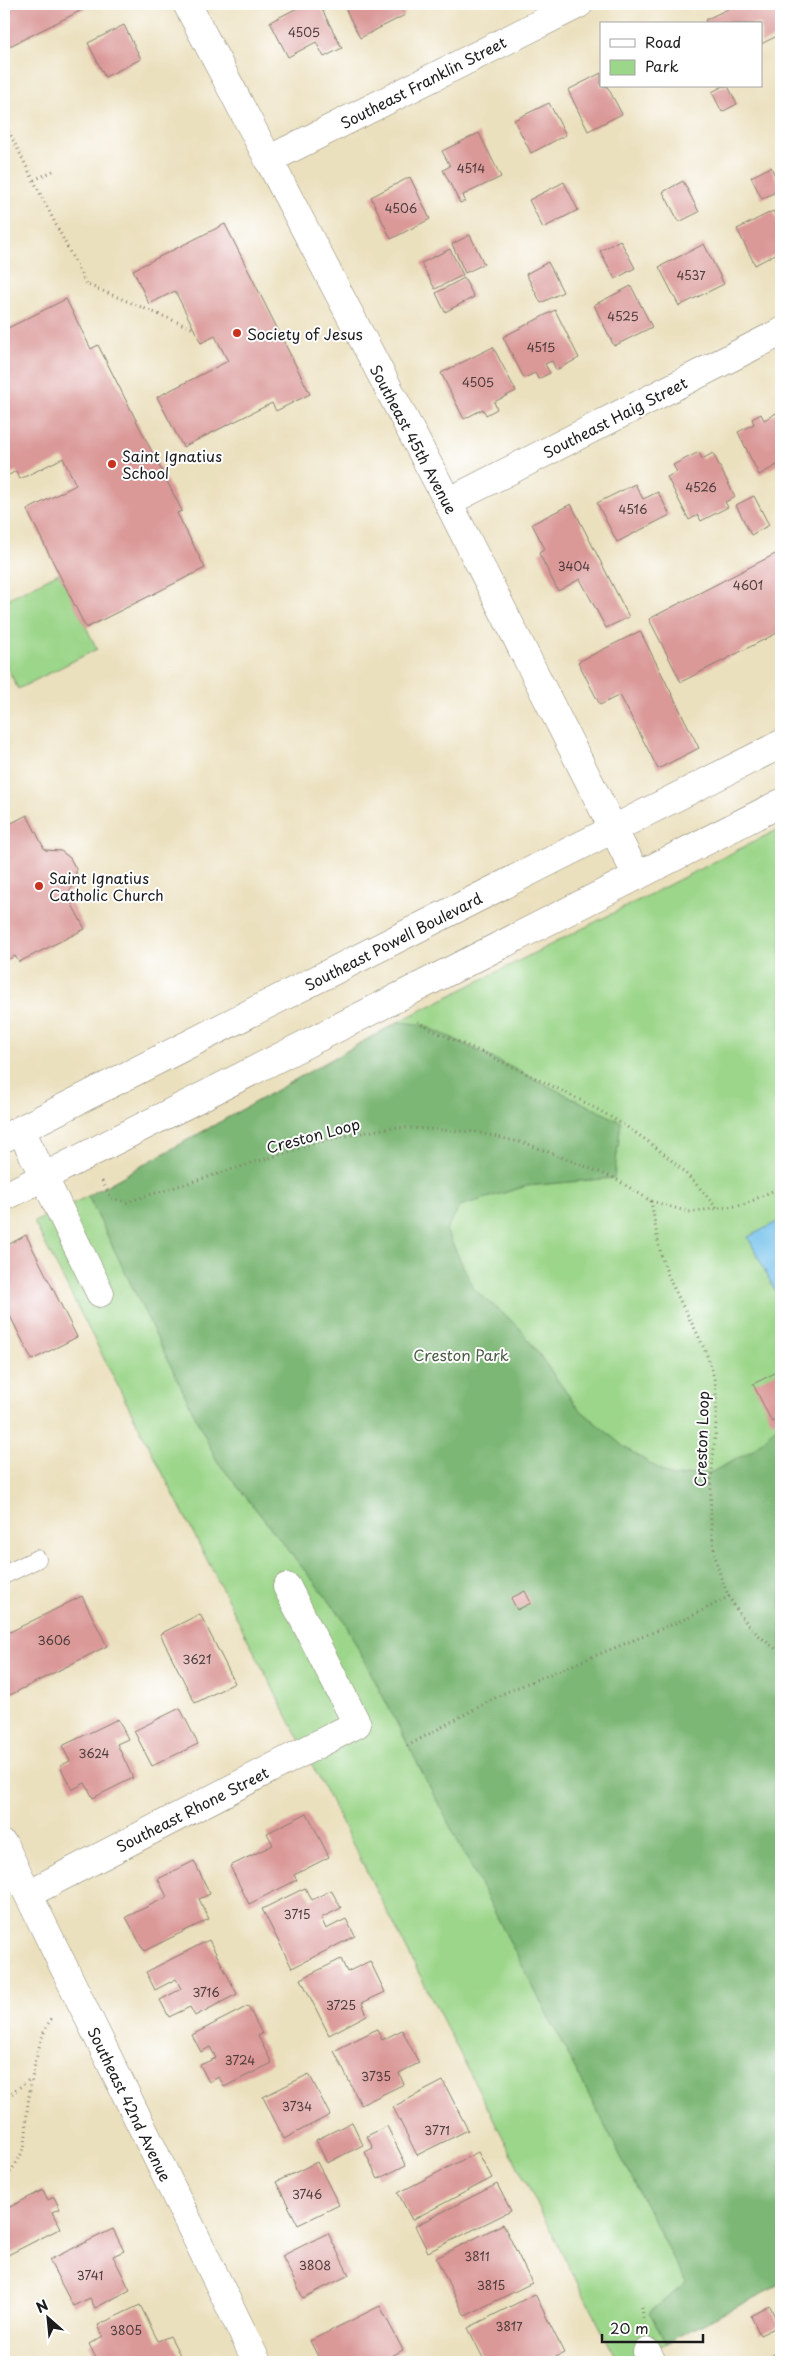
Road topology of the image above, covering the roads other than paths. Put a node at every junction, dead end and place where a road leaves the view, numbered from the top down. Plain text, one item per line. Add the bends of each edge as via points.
1 (187, 4) edge
2 (579, 4) edge
3 (268, 160) junction
4 (781, 332) edge
5 (448, 502) junction
6 (781, 744) edge
7 (781, 803) edge
8 (614, 829) junction
9 (637, 876) junction
10 (12, 1134) edge
11 (43, 1177) junction
12 (4, 1197) edge
13 (100, 1293) dead end
14 (37, 1559) dead end
15 (4, 1575) edge
16 (287, 1587) dead end
17 (4, 1845) edge
18 (28, 1894) junction
19 (257, 2362) edge

1 - 3 street, Southeast 45th Avenue
2 - 3 street, Southeast Franklin Street
3 - 5 street, Southeast 45th Avenue
4 - 5 street, Southeast Haig Street
5 - 8 street, Southeast 45th Avenue
6 - 8 street, Southeast Powell Boulevard
7 - 9 street
8 - 9 street, Southeast 45th Avenue
8 - 10 street, Southeast Powell Boulevard
9 - 11 street
10 - 11 street
11 - 12 street
11 - 13 street
14 - 15 lane
16 - 18 street, Southeast Rhone Street via 357,1724
17 - 18 street, Southeast 42nd Avenue
18 - 19 street, Southeast 42nd Avenue

